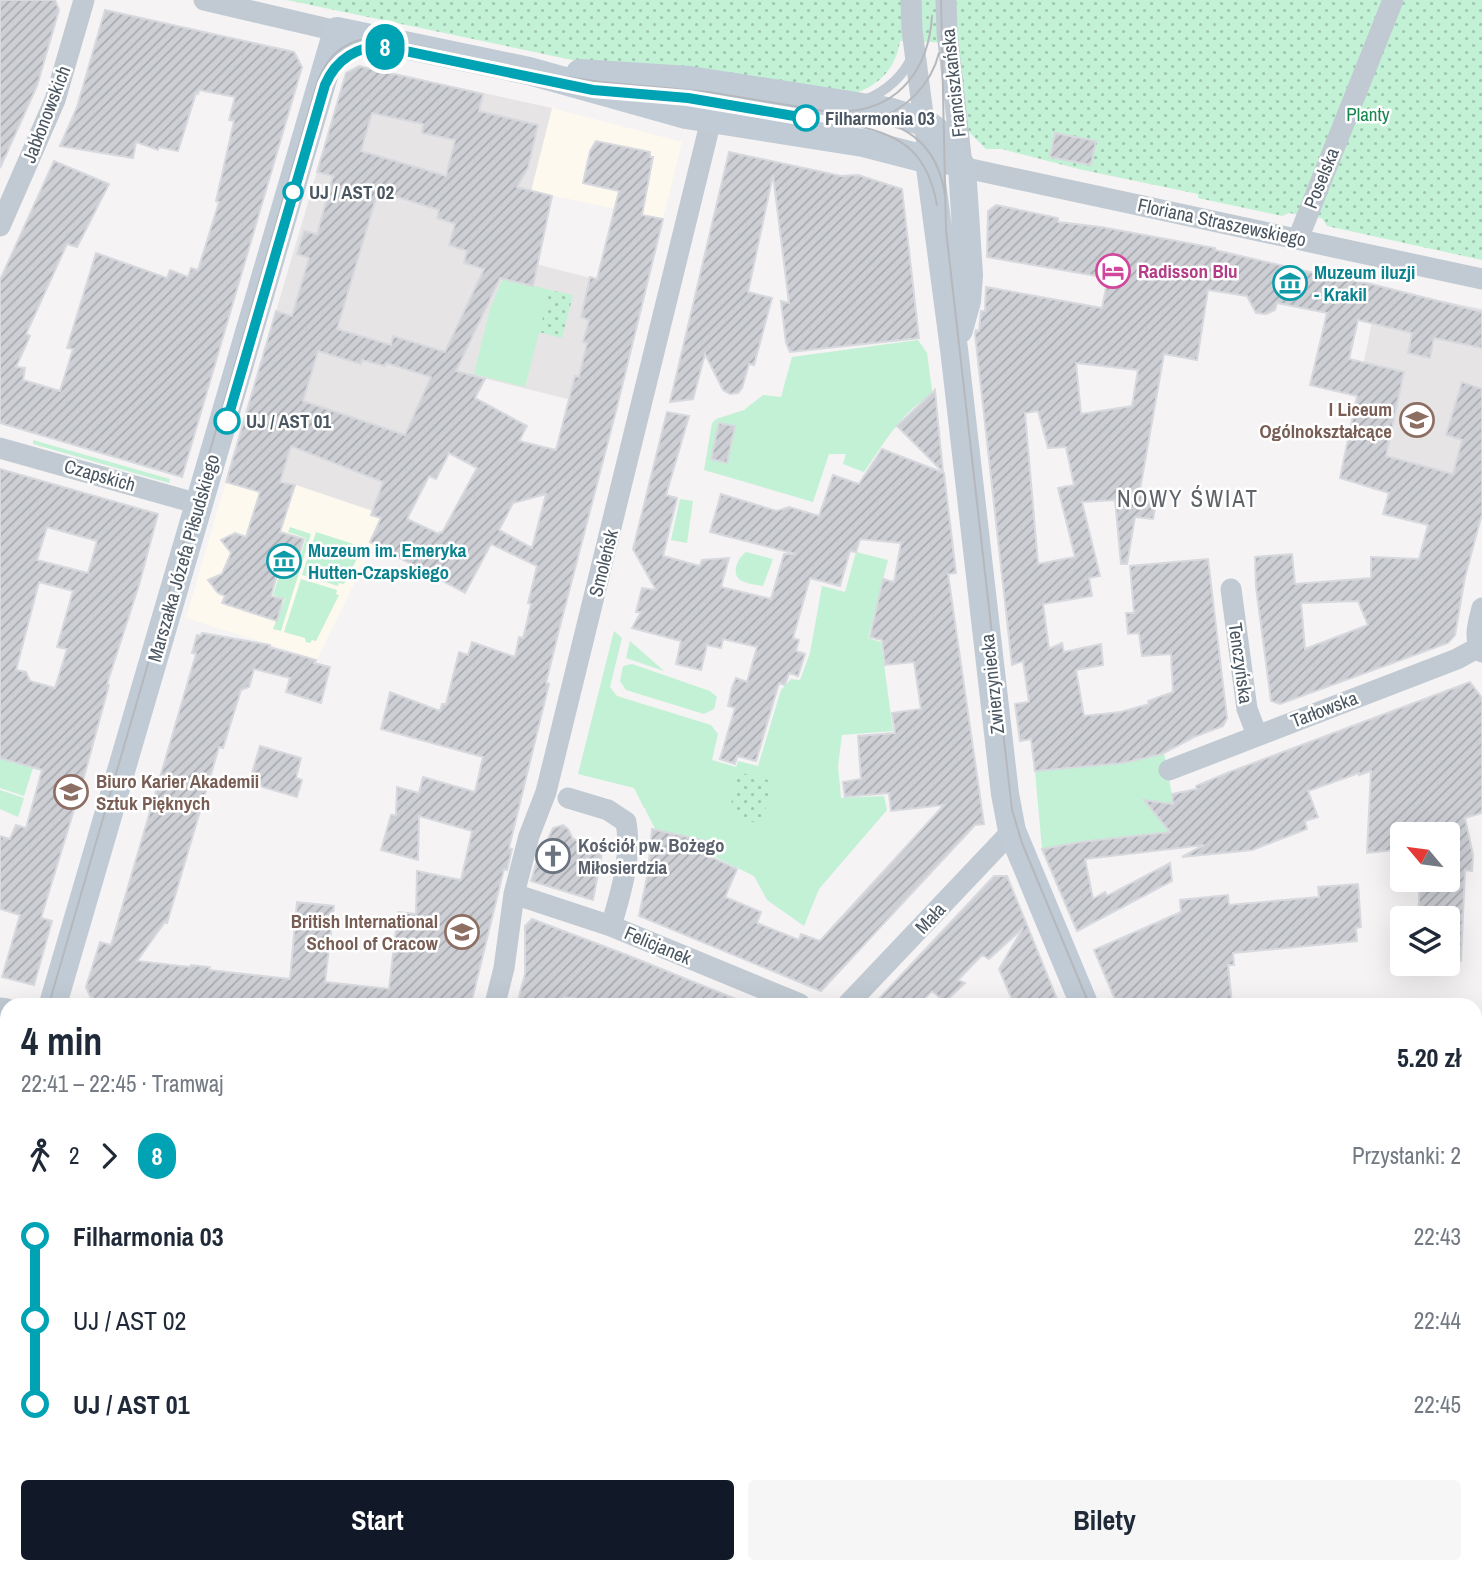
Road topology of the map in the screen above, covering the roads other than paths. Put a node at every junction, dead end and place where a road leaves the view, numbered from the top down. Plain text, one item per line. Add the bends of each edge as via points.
1 (84, 0) edge
2 (204, 0) edge
3 (911, 0) edge
4 (946, 0) edge
5 (1393, 0) edge
6 (337, 31) junction
7 (914, 49) junction
8 (529, 71) junction
9 (848, 104) junction
10 (711, 120) junction
11 (924, 122) junction
12 (929, 160) junction
13 (962, 167) junction
14 (0, 226) edge
15 (1298, 239) junction
16 (1482, 279) edge
17 (954, 349) junction
18 (0, 448) edge
19 (199, 504) junction
20 (1231, 589) dead end
21 (1482, 608) edge
22 (1480, 650) edge
23 (1257, 735) junction
24 (1169, 771) dead end
25 (568, 798) dead end
26 (1012, 831) junction
27 (514, 894) junction
28 (611, 926) junction
29 (762, 997) edge
30 (55, 998) edge
31 (496, 998) edge
32 (854, 998) edge
33 (1082, 998) edge

1 - 14 street, Jabłonowskich via 55,100
2 - 6 street, Floriana Straszewskiego
3 - 7 street, Franciszkańska
4 - 13 street, Franciszkańska
5 - 15 street, Poselska
6 - 8 street, Floriana Straszewskiego
6 - 19 street, Marszałka Józefa Piłsudskiego
7 - 9 lane via 905,71 892,84 866,100
7 - 11 street, Franciszkańska
8 - 9 street, Floriana Straszewskiego via 690,80
8 - 10 street, Floriana Straszewskiego
9 - 11 street, Floriana Straszewskiego
10 - 12 street, Floriana Straszewskiego via 863,143
10 - 27 street, Smoleńsk via 546,792
11 - 12 street, Franciszkańska
11 - 13 street, Floriana Straszewskiego via 940,134
12 - 13 street, Floriana Straszewskiego
12 - 17 street, Zwierzyniecka
13 - 15 street, Floriana Straszewskiego
13 - 17 street, Zwierzyniecka via 969,275
15 - 16 street, Floriana Straszewskiego
17 - 26 street, Zwierzyniecka
18 - 19 street, Czapskich
19 - 30 street, Marszałka Józefa Piłsudskiego
20 - 23 street, Tenczyńska via 1247,709
21 - 22 street via 1477,629
22 - 23 street, Tarłowska
23 - 24 street, Tarłowska
25 - 28 street via 608,810 626,822 629,841
26 - 32 street, Mała
26 - 33 street, Zwierzyniecka
27 - 28 street, Felicjanek
27 - 31 street, Smoleńsk
28 - 29 street, Felicjanek

